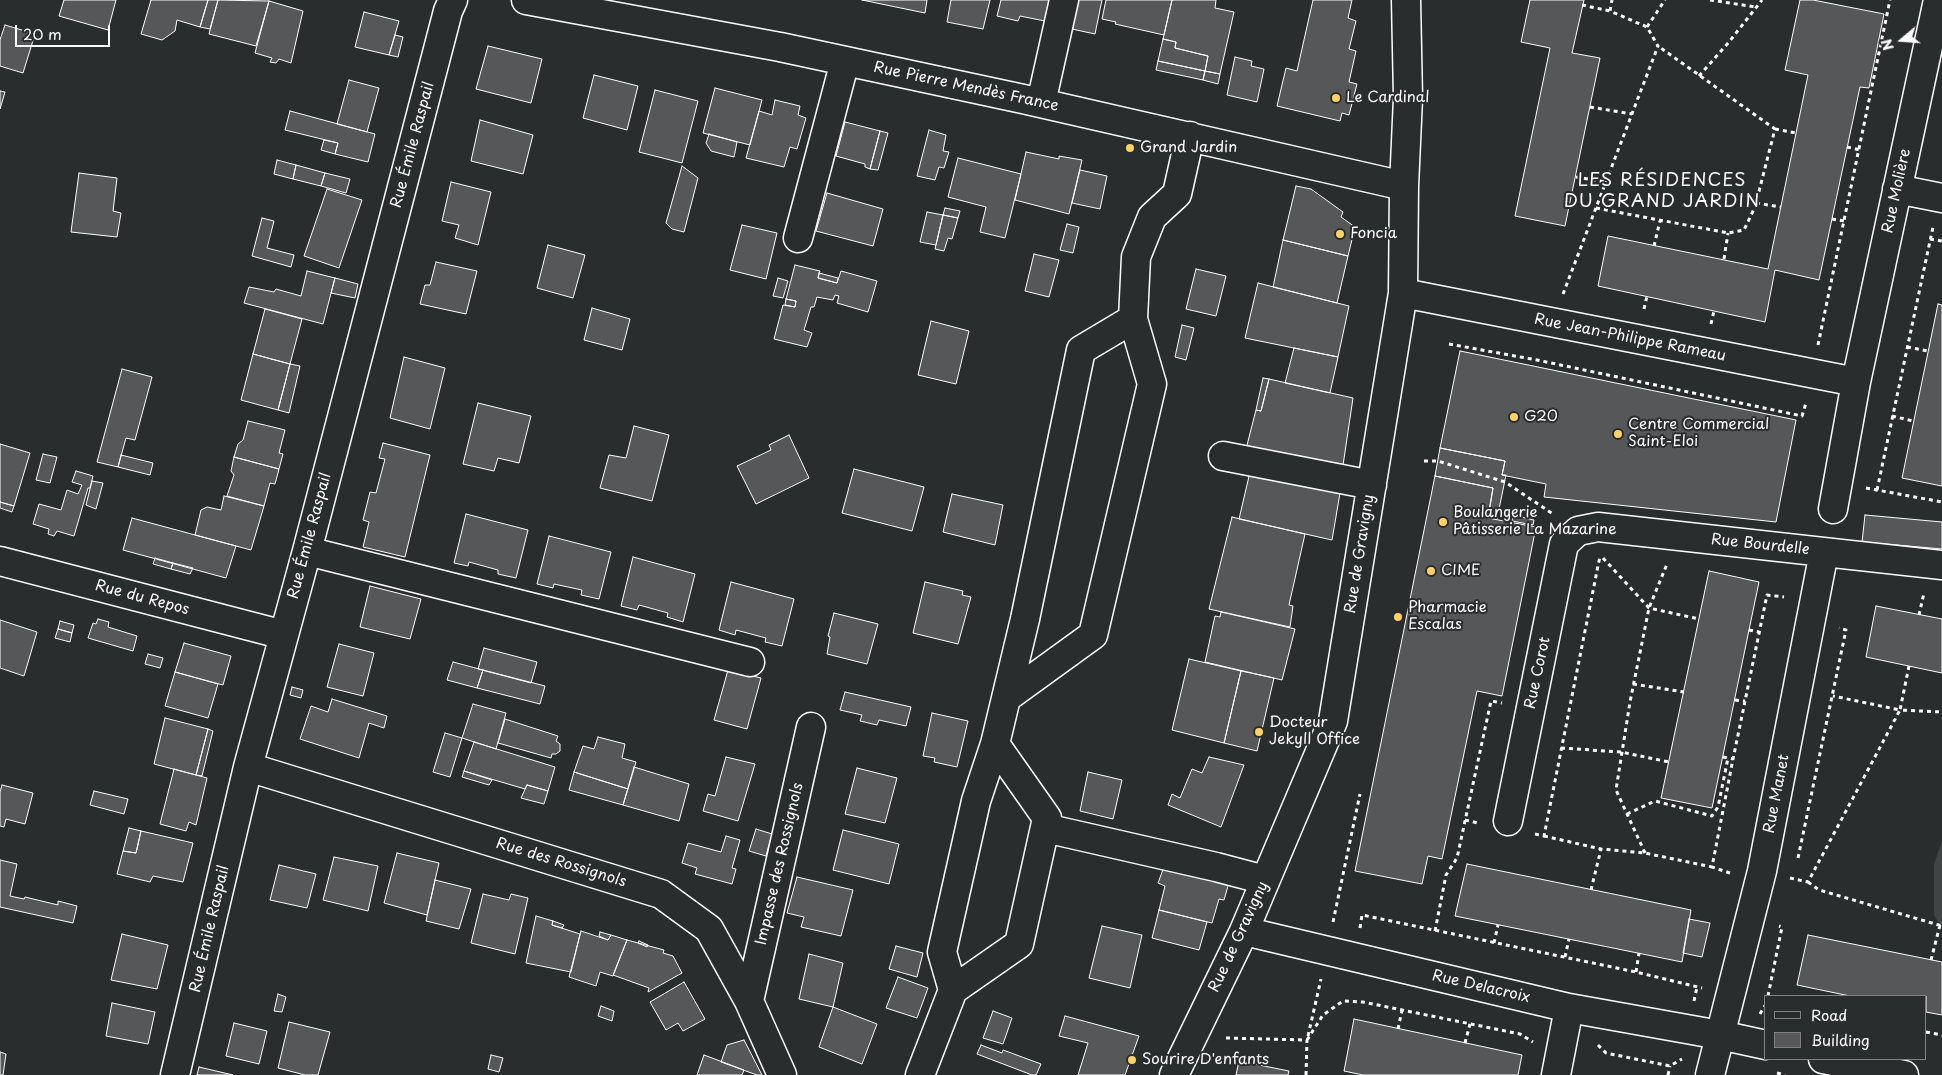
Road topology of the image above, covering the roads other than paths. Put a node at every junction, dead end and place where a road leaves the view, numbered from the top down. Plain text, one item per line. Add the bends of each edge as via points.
1 (453, 0) edge
2 (526, 0) edge
3 (1064, 0) edge
4 (1406, 0) edge
5 (1938, 0) edge
6 (845, 61) junction
7 (1041, 103) junction
8 (1190, 136) junction
9 (1404, 186) junction
10 (1897, 189) junction
11 (1940, 198) edge
12 (798, 238) dead end
13 (1404, 293) junction
14 (1133, 319) junction
15 (1856, 382) junction
16 (1223, 456) dead end
17 (1372, 485) junction
18 (1835, 496) road end
19 (1578, 531) joint
20 (307, 551) junction
21 (1824, 552) junction
22 (0, 561) edge
23 (1942, 565) edge
24 (284, 634) junction
25 (750, 662) dead end
26 (1006, 698) junction
27 (811, 727) dead end
28 (995, 744) junction
29 (248, 766) junction
30 (1508, 821) dead end
31 (1045, 828) junction
32 (1265, 880) junction
33 (1244, 931) junction
34 (953, 990) junction
35 (749, 1001) junction
36 (1569, 1008) junction
37 (1720, 1034) junction
38 (1764, 1045) edge
39 (1828, 1060) edge
40 (175, 1075) edge
41 (782, 1075) edge
42 (920, 1075) edge
43 (1174, 1075) edge
44 (1556, 1075) edge
45 (1710, 1075) edge
46 (1904, 1075) edge

1 - 20 street, Rue Émile Raspail
2 - 6 street, Rue Pierre Mendès France
3 - 7 street
4 - 9 street, Rue de Gravigny via 1408,98
5 - 10 street, Rue Molière
6 - 7 street, Rue Pierre Mendès France
6 - 12 street
7 - 8 street, Rue Pierre Mendès France
8 - 9 street, Rue Pierre Mendès France
8 - 14 street via 1177,194 1152,217 1136,257
9 - 13 street, Rue de Gravigny
10 - 11 street
10 - 15 street, Rue Molière
13 - 15 street, Rue Jean-Philippe Rameau
13 - 17 street, Rue de Gravigny
14 - 26 street via 1081,350
14 - 26 street via 1152,384 1093,635
15 - 18 street
16 - 17 street
17 - 32 street, Rue de Gravigny via 1333,721
19 - 21 street, Rue Bourdelle via 1598,528
19 - 30 street, Rue Corot via 1564,544
20 - 24 street, Rue Émile Raspail
20 - 25 street
21 - 23 street, Rue Bourdelle
21 - 37 street, Rue Manet via 1762,871
22 - 24 street, Rue du Repos
24 - 29 street, Rue Émile Raspail
26 - 28 street
27 - 35 street, Impasse des Rossignols
28 - 31 street via 1047,818
28 - 34 street via 976,801 942,952
29 - 35 street, Rue des Rossignols via 661,894 709,929
29 - 40 street, Rue Émile Raspail
31 - 32 street
31 - 34 street via 1019,944
32 - 33 street, Rue de Gravigny
33 - 36 street, Rue Delacroix
33 - 43 street, Rue de Gravigny
34 - 42 street
35 - 41 street, Rue des Rossignols
36 - 37 street, Rue Delacroix
36 - 44 street
37 - 38 street, Rue Delacroix
37 - 45 street, Rue Manet
39 - 46 street

